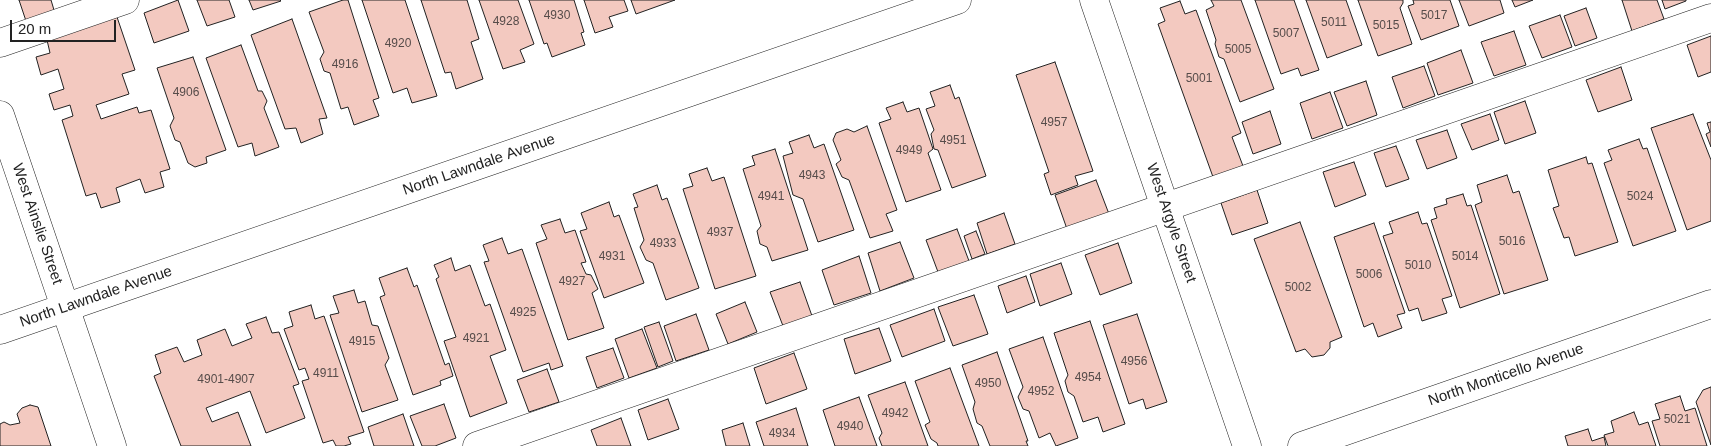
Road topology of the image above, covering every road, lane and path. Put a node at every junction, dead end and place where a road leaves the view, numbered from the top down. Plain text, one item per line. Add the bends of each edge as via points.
1 (125, 0) edge
2 (958, 0) edge
3 (1094, 0) edge
4 (1711, 18) edge
5 (0, 43) edge
6 (0, 115) edge
7 (1166, 208) junction
8 (1711, 304) edge
9 (65, 308) junction
10 (0, 330) edge
11 (112, 446) edge
12 (477, 446) edge
13 (1247, 446) edge
14 (1302, 446) edge

1 - 5 street
2 - 9 street, North Lawndale Avenue
3 - 7 street, West Argyle Street
4 - 7 street
6 - 9 street, West Ainslie Street
7 - 12 street
7 - 13 street, West Argyle Street
8 - 14 street, North Monticello Avenue
9 - 10 street, North Lawndale Avenue
9 - 11 street, West Ainslie Street

